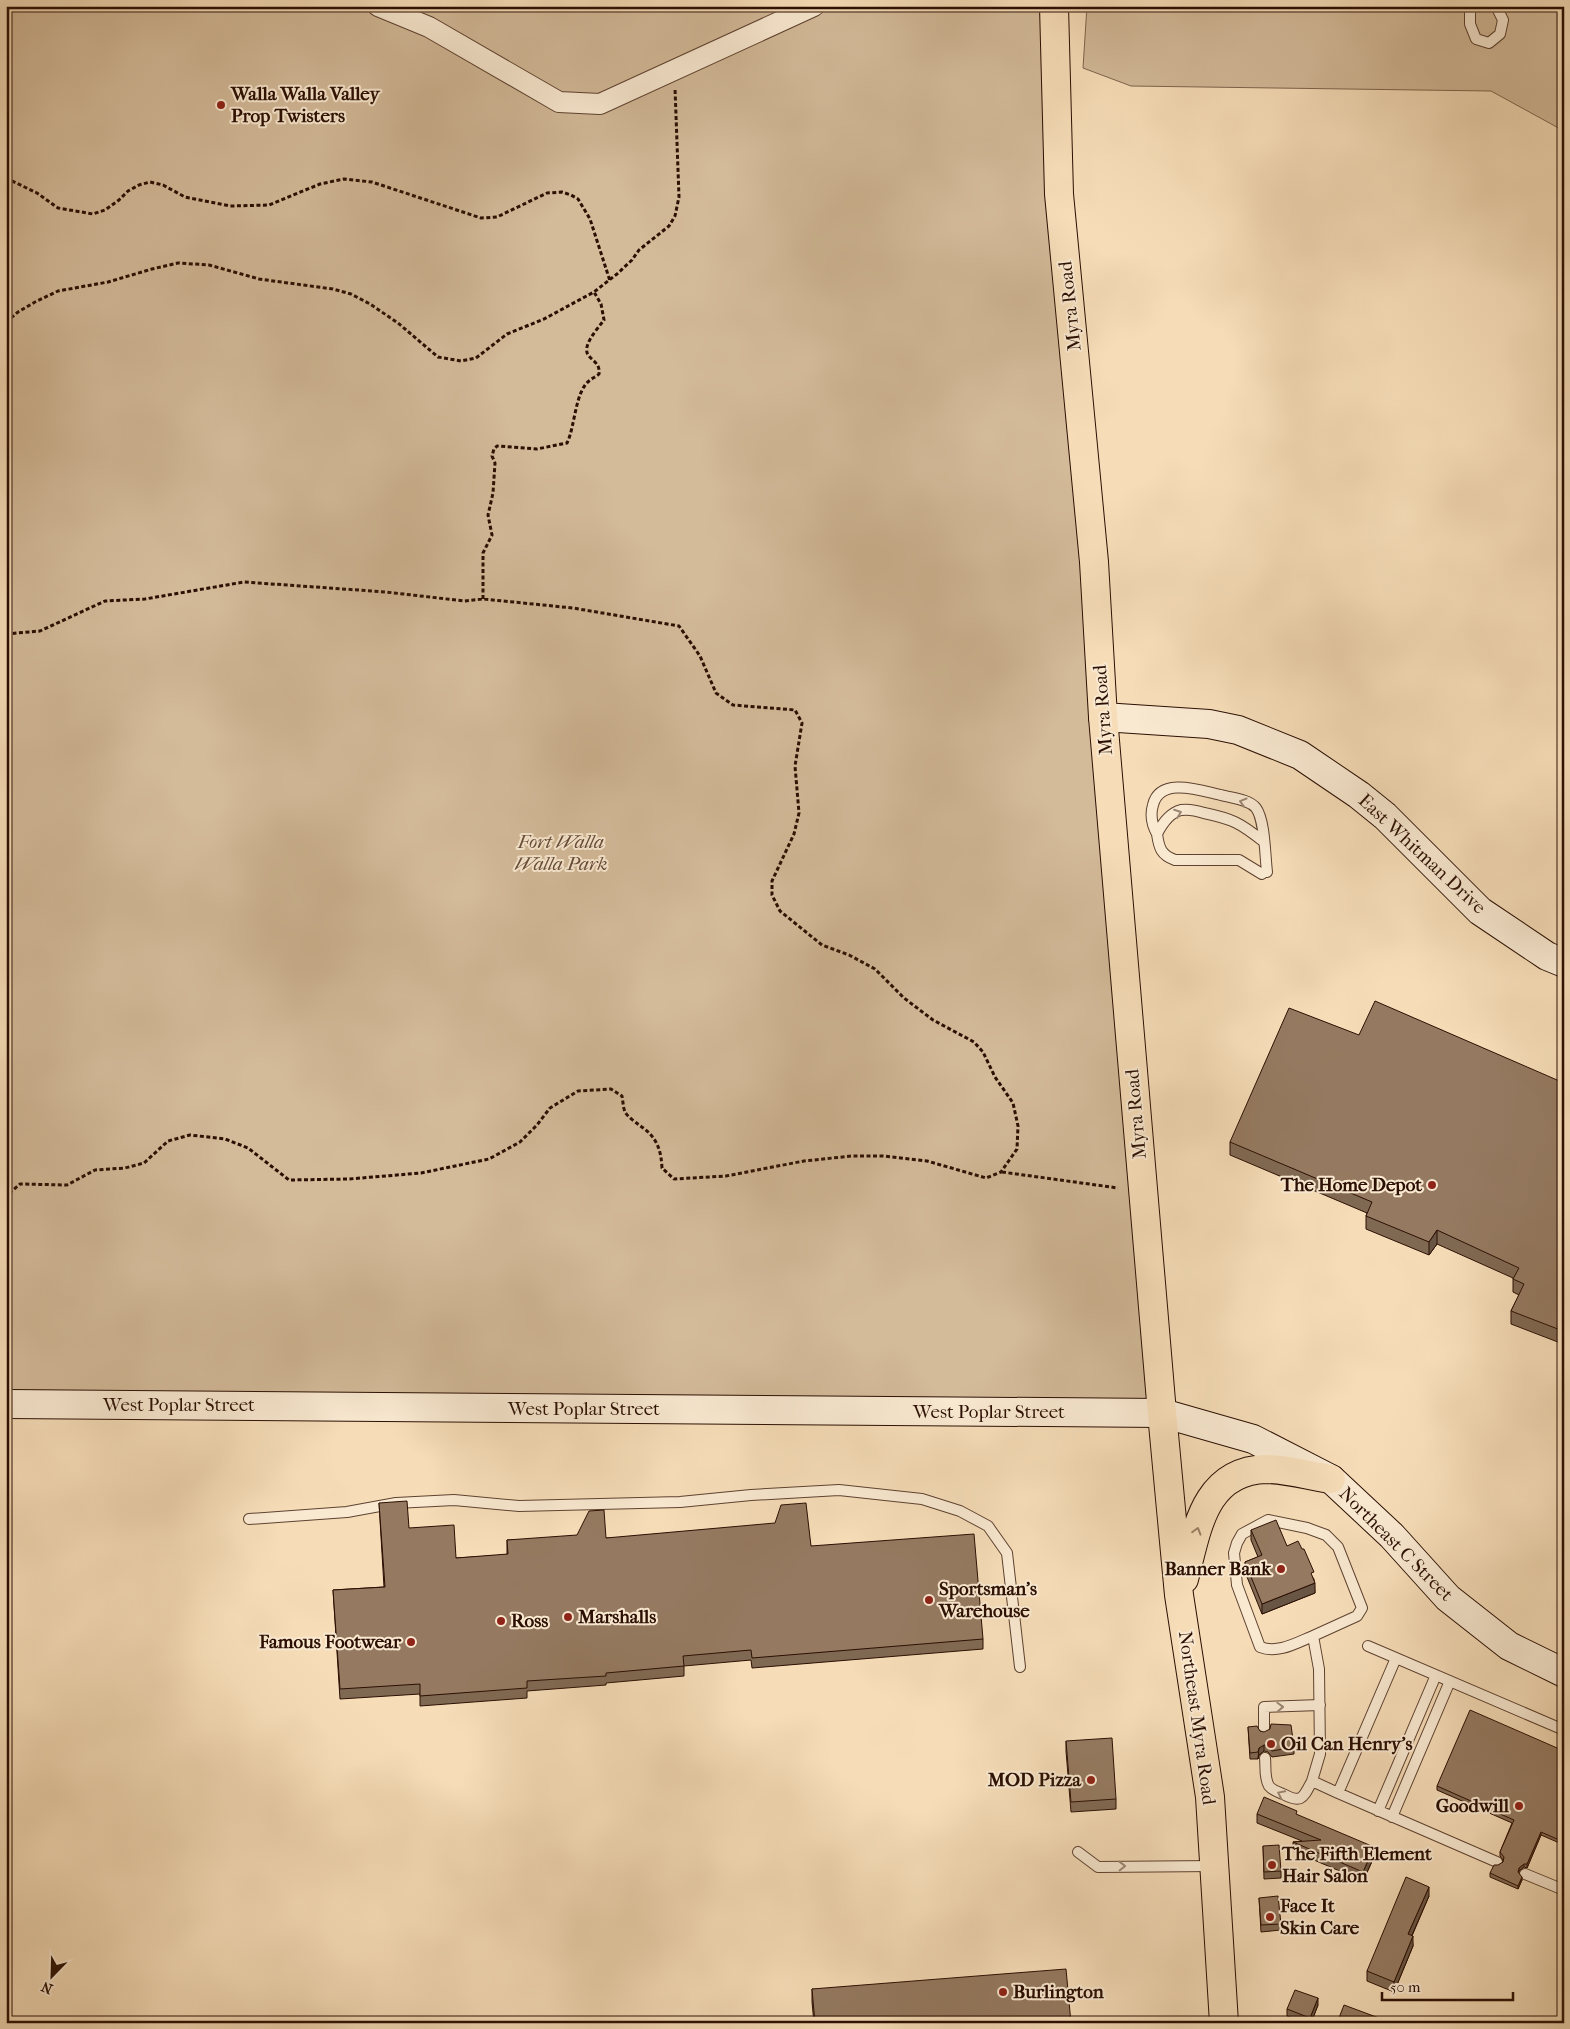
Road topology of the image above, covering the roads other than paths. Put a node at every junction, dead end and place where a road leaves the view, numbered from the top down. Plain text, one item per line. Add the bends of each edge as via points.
1 (378, 6) edge
2 (814, 6) edge
3 (1054, 6) edge
4 (1470, 6) edge
5 (1496, 6) edge
6 (1102, 717) junction
7 (1157, 834) junction
8 (1263, 841) junction
9 (1564, 963) edge
10 (6, 1404) edge
11 (1162, 1413) junction
12 (1331, 1479) junction
13 (249, 1519) dead end
14 (1179, 1595) junction
15 (1313, 1636) junction
16 (1368, 1646) dead end
17 (1396, 1658) junction
18 (1020, 1667) dead end
19 (1564, 1674) edge
20 (1436, 1675) junction
21 (1450, 1681) junction
22 (1320, 1705) junction
23 (1564, 1730) edge
24 (1264, 1732) edge
25 (1265, 1758) dead end
26 (1312, 1781) junction
27 (1338, 1793) junction
28 (1378, 1811) junction
29 (1392, 1817) junction
30 (1078, 1852) dead end
31 (1497, 1862) dead end
32 (1214, 1866) junction
33 (1525, 1874) dead end
34 (1564, 1890) edge
35 (1224, 2023) edge

1 - 2 street via 429,27 559,102 600,104
3 - 6 highway, Myra Road via 1058,194 1094,562
4 - 5 lane via 1470,24 1476,39 1489,43 1500,34 1503,20
6 - 9 main road, East Whitman Drive via 1209,724 1238,730 1300,755 1385,816 1480,911 1547,956
6 - 11 highway, Myra Road
7 -> 8 lane via 1170,816 1182,810 1230,819
7 - 8 lane via 1160,849 1166,857 1175,860 1239,860 1264,873
8 -> 7 lane via 1260,816 1251,803 1188,787 1172,788 1154,799 1152,824
10 - 11 main road, West Poplar Street
11 - 12 main road, Northeast C Street via 1253,1439
11 - 14 highway, Northeast Myra Road
14 -> 12 highway via 1202,1512 1219,1487 1246,1471 1268,1469
12 - 19 main road, Northeast C Street via 1392,1536 1448,1598 1509,1646
13 - 18 lane via 454,1500 519,1506 680,1502 839,1490 922,1499 960,1510 988,1526 1007,1553
14 - 32 highway, Northeast Myra Road via 1210,1797
15 - 15 lane via 1357,1616 1362,1608 1338,1547 1326,1535 1268,1520 1242,1534 1234,1553 1237,1585 1260,1647 1278,1650
15 - 22 lane via 1319,1669
16 - 17 lane
17 - 20 lane
17 - 27 lane
20 - 21 lane
20 - 28 lane
21 - 23 lane
21 - 29 lane
24 -> 22 lane via 1264,1707
22 - 26 lane via 1320,1754
26 -> 25 lane via 1304,1797 1292,1799 1269,1785
26 - 27 lane
27 - 28 lane
28 - 29 lane
29 - 31 lane
30 -> 32 lane via 1098,1867
32 - 35 highway, Northeast Myra Road
33 - 34 lane

